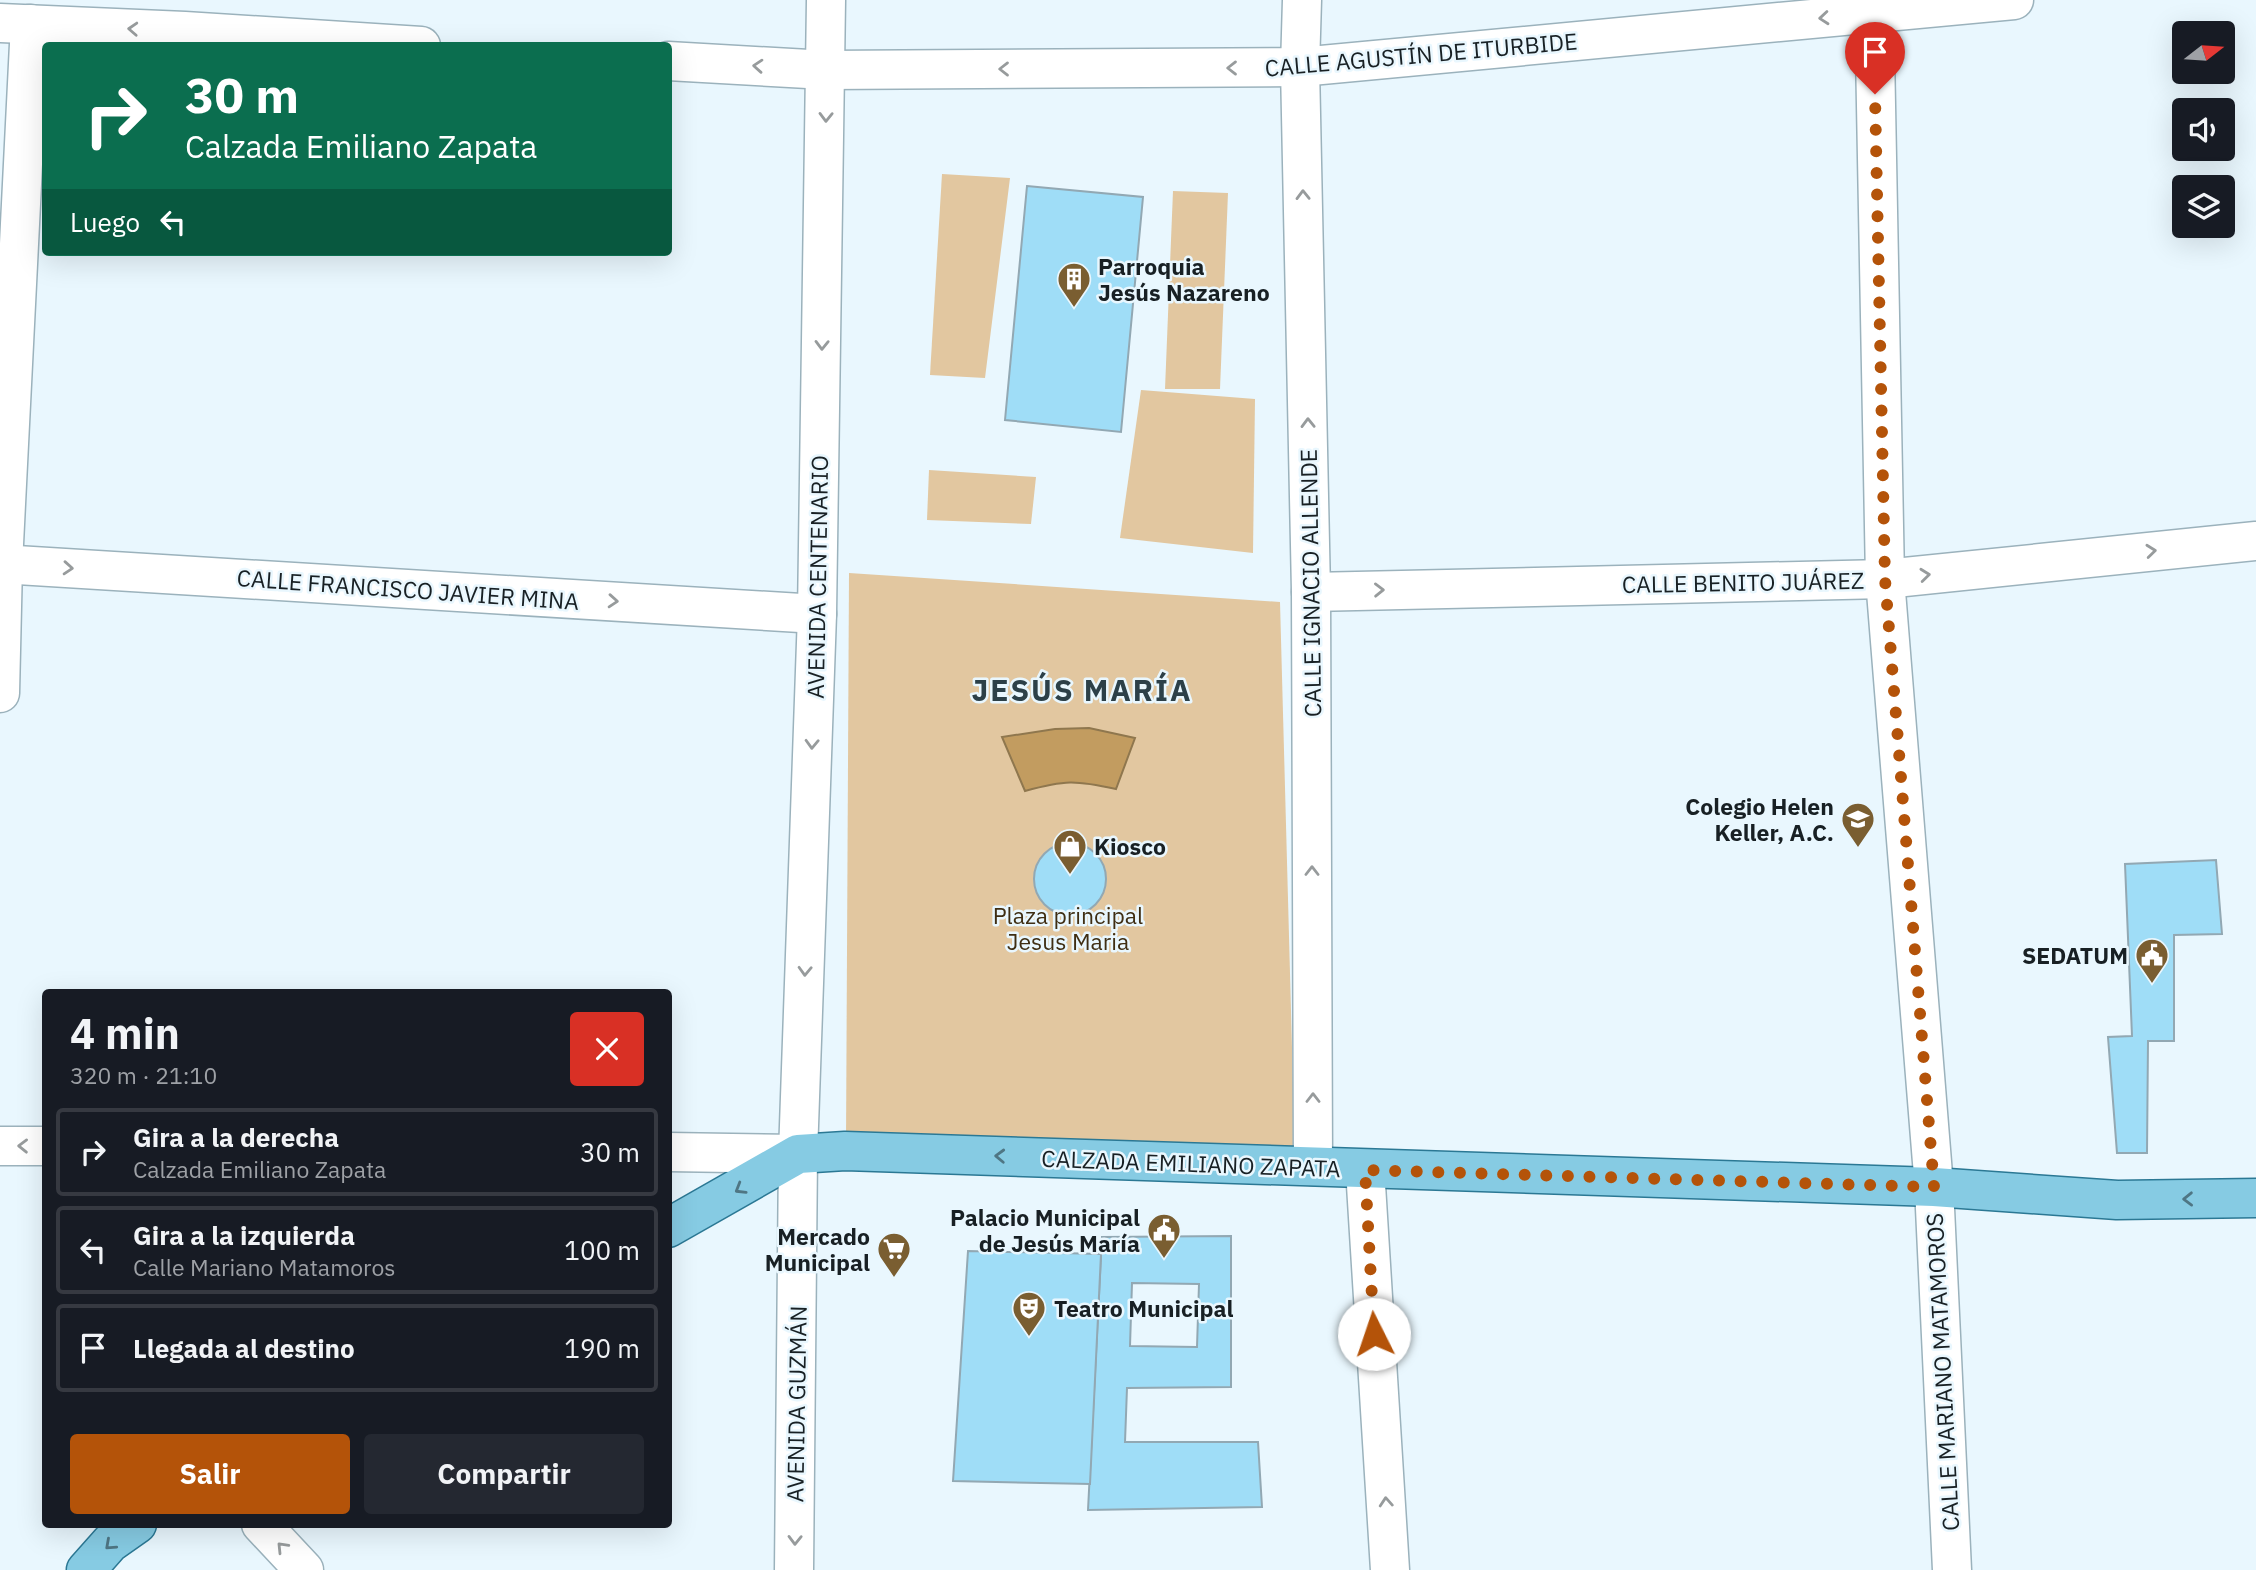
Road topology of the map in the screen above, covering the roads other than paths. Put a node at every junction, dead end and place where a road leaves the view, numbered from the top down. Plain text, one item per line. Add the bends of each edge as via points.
1 (826, 0) edge
2 (1302, 0) edge
3 (2014, 0) edge
4 (1874, 6) edge
5 (185, 15) edge
6 (15, 24) edge
7 (391, 42) edge
8 (672, 61) edge
9 (1300, 67) junction
10 (826, 71) junction
11 (2256, 541) edge
12 (2, 564) edge
13 (1885, 579) junction
14 (1311, 592) junction
15 (817, 614) junction
16 (0, 693) edge
17 (0, 1146) edge
18 (42, 1146) edge
19 (672, 1152) edge
20 (798, 1154) junction
21 (1313, 1166) junction
22 (1365, 1170) junction
23 (1934, 1187) junction
24 (2256, 1198) edge
25 (672, 1226) edge
26 (131, 1528) edge
27 (265, 1528) edge
28 (86, 1570) edge
29 (304, 1570) edge
30 (794, 1570) edge
31 (1390, 1570) edge
32 (1952, 1570) edge

1 - 10 street, AVENIDA CENTENARIO
2 - 9 street, CALLE IGNACIO ALLENDE
3 - 4 street, CALLE AGUSTÍN DE ITURBIDE
4 -> 9 street, CALLE AGUSTÍN DE ITURBIDE
4 - 13 street, CALLE MARIANO MATAMOROS
5 -> 6 street
5 - 7 street
6 - 12 street
10 -> 8 street, CALLE AGUSTÍN DE ITURBIDE
9 -> 10 street, CALLE AGUSTÍN DE ITURBIDE
14 -> 9 street, CALLE IGNACIO ALLENDE
10 -> 15 street, AVENIDA CENTENARIO
13 -> 11 street, CALLE BENITO JUÁREZ
12 -> 15 street, CALLE FRANCISCO JAVIER MINA
12 - 16 street
14 -> 13 street, CALLE BENITO JUÁREZ
13 - 23 street, CALLE MARIANO MATAMOROS
21 -> 14 street, CALLE IGNACIO ALLENDE
15 -> 20 street, AVENIDA CENTENARIO
18 -> 17 street
19 - 20 street
21 -> 20 main road, CALZADA EMILIANO ZAPATA via 845,1151
20 -> 25 main road
20 -> 30 street, AVENIDA GUZMÁN
21 - 22 main road, CALZADA EMILIANO ZAPATA
22 - 23 main road, CALZADA EMILIANO ZAPATA
31 -> 22 street
24 -> 23 main road, CALZADA EMILIANO ZAPATA via 2117,1200
23 - 32 street, CALLE MARIANO MATAMOROS
26 -> 28 main road
29 -> 27 street

